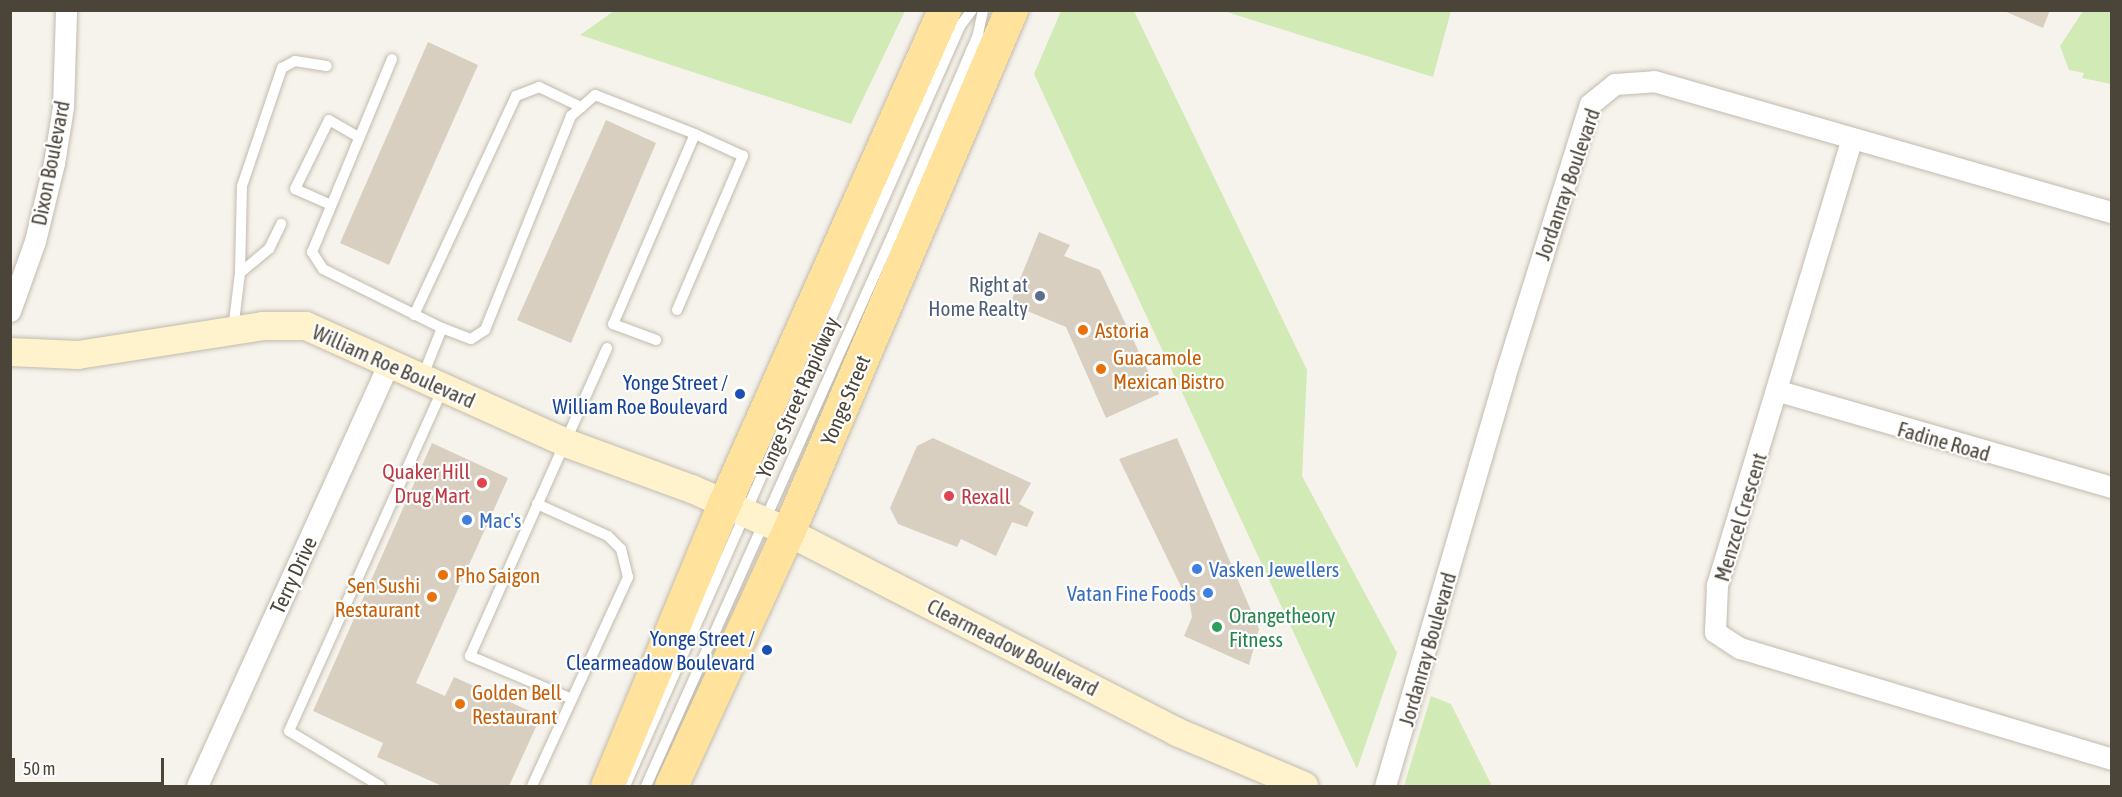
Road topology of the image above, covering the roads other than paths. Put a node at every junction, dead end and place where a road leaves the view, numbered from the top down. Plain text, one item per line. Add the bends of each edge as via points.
1 (66, 10) edge
2 (944, 10) edge
3 (972, 10) edge
4 (983, 10) edge
5 (1011, 10) edge
6 (392, 59) dead end
7 (327, 66) dead end
8 (581, 107) junction
9 (695, 134) junction
10 (359, 137) junction
11 (1851, 141) junction
12 (331, 205) junction
13 (2112, 212) edge
14 (281, 224) dead end
15 (240, 273) junction
16 (676, 310) dead end
17 (10, 311) edge
18 (414, 315) junction
19 (442, 328) junction
20 (233, 330) junction
21 (656, 340) dead end
22 (607, 348) dead end
23 (10, 352) edge
24 (389, 363) junction
25 (432, 383) junction
26 (1779, 392) junction
27 (566, 443) junction
28 (2112, 488) edge
29 (537, 504) junction
30 (755, 518) junction
31 (572, 699) junction
32 (2112, 759) edge
33 (196, 786) edge
34 (381, 786) edge
35 (532, 786) edge
36 (607, 786) edge
37 (625, 786) edge
38 (646, 786) edge
39 (671, 786) edge
40 (1304, 786) edge
41 (1385, 786) edge

1 - 17 street, Dixon Boulevard via 63,107 54,163 35,241
2 - 30 main road, Yonge Street
3 - 30 lane, Yonge Street Rapidway via 960,26
4 - 30 lane, Yonge Street Rapidway via 978,34 892,236
5 - 30 main road, Yonge Street
6 - 10 lane
7 - 15 lane via 295,61 282,68 242,186
8 - 9 lane via 596,95
8 - 18 lane via 539,87 516,96
8 - 19 lane via 571,116 485,330 471,339
9 - 16 lane via 742,156
9 - 21 lane via 613,324
10 - 12 lane
10 - 12 lane via 328,120 296,189
11 - 13 street, Jordanray Boulevard
11 - 26 street, Menzcel Crescent
11 - 41 street, Jordanray Boulevard via 1654,81 1615,84 1590,104 1504,378
12 - 18 lane via 312,252 323,268
14 - 15 lane via 269,249
15 - 20 lane
18 - 19 lane
19 - 25 lane
20 - 23 street, William Roe Boulevard via 78,355
20 - 24 street, William Roe Boulevard via 306,326
22 - 27 lane
24 - 25 street, William Roe Boulevard
24 - 33 street, Terry Drive
25 - 27 street, William Roe Boulevard
25 - 34 lane via 289,731
26 - 28 street, Fadine Road
26 - 32 street, Menzcel Crescent via 1717,586 1715,632 1740,648
27 - 29 lane
27 - 30 street, William Roe Boulevard
29 - 31 lane via 608,536 621,549 627,565 628,577
29 - 31 lane via 470,656
30 - 36 main road, Yonge Street
30 - 37 lane, Yonge Street Rapidway
30 - 38 lane, Yonge Street Rapidway
30 - 39 main road, Yonge Street
30 - 40 street, Clearmeadow Boulevard via 1177,732
31 - 35 lane

